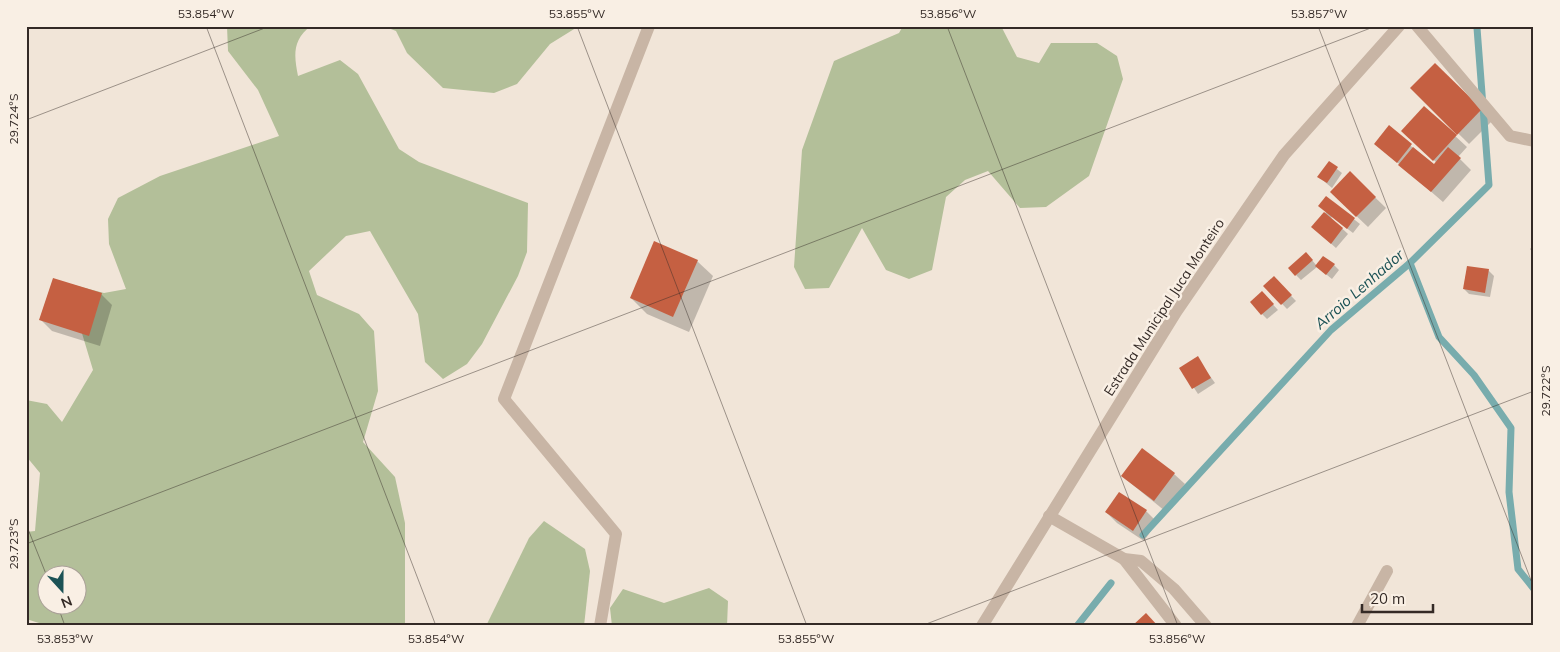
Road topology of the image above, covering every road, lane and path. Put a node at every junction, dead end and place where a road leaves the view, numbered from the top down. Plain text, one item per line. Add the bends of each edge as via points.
1 (649, 26) edge
2 (1400, 26) edge
3 (1418, 26) edge
4 (1534, 141) edge
5 (1049, 516) junction
6 (1124, 559) junction
7 (1387, 571) dead end
8 (600, 626) edge
9 (982, 626) edge
10 (1176, 626) edge
11 (1206, 626) edge
12 (1357, 626) edge

1 - 8 street via 504,399 616,534
2 - 5 street, Estrada Municipal Juca Monteiro via 1284,155 1176,312
3 - 4 street via 1510,136
5 - 6 street
5 - 9 street, Estrada Municipal Juca Monteiro
6 - 10 street
6 - 11 street via 1141,561 1174,589
7 - 12 street

